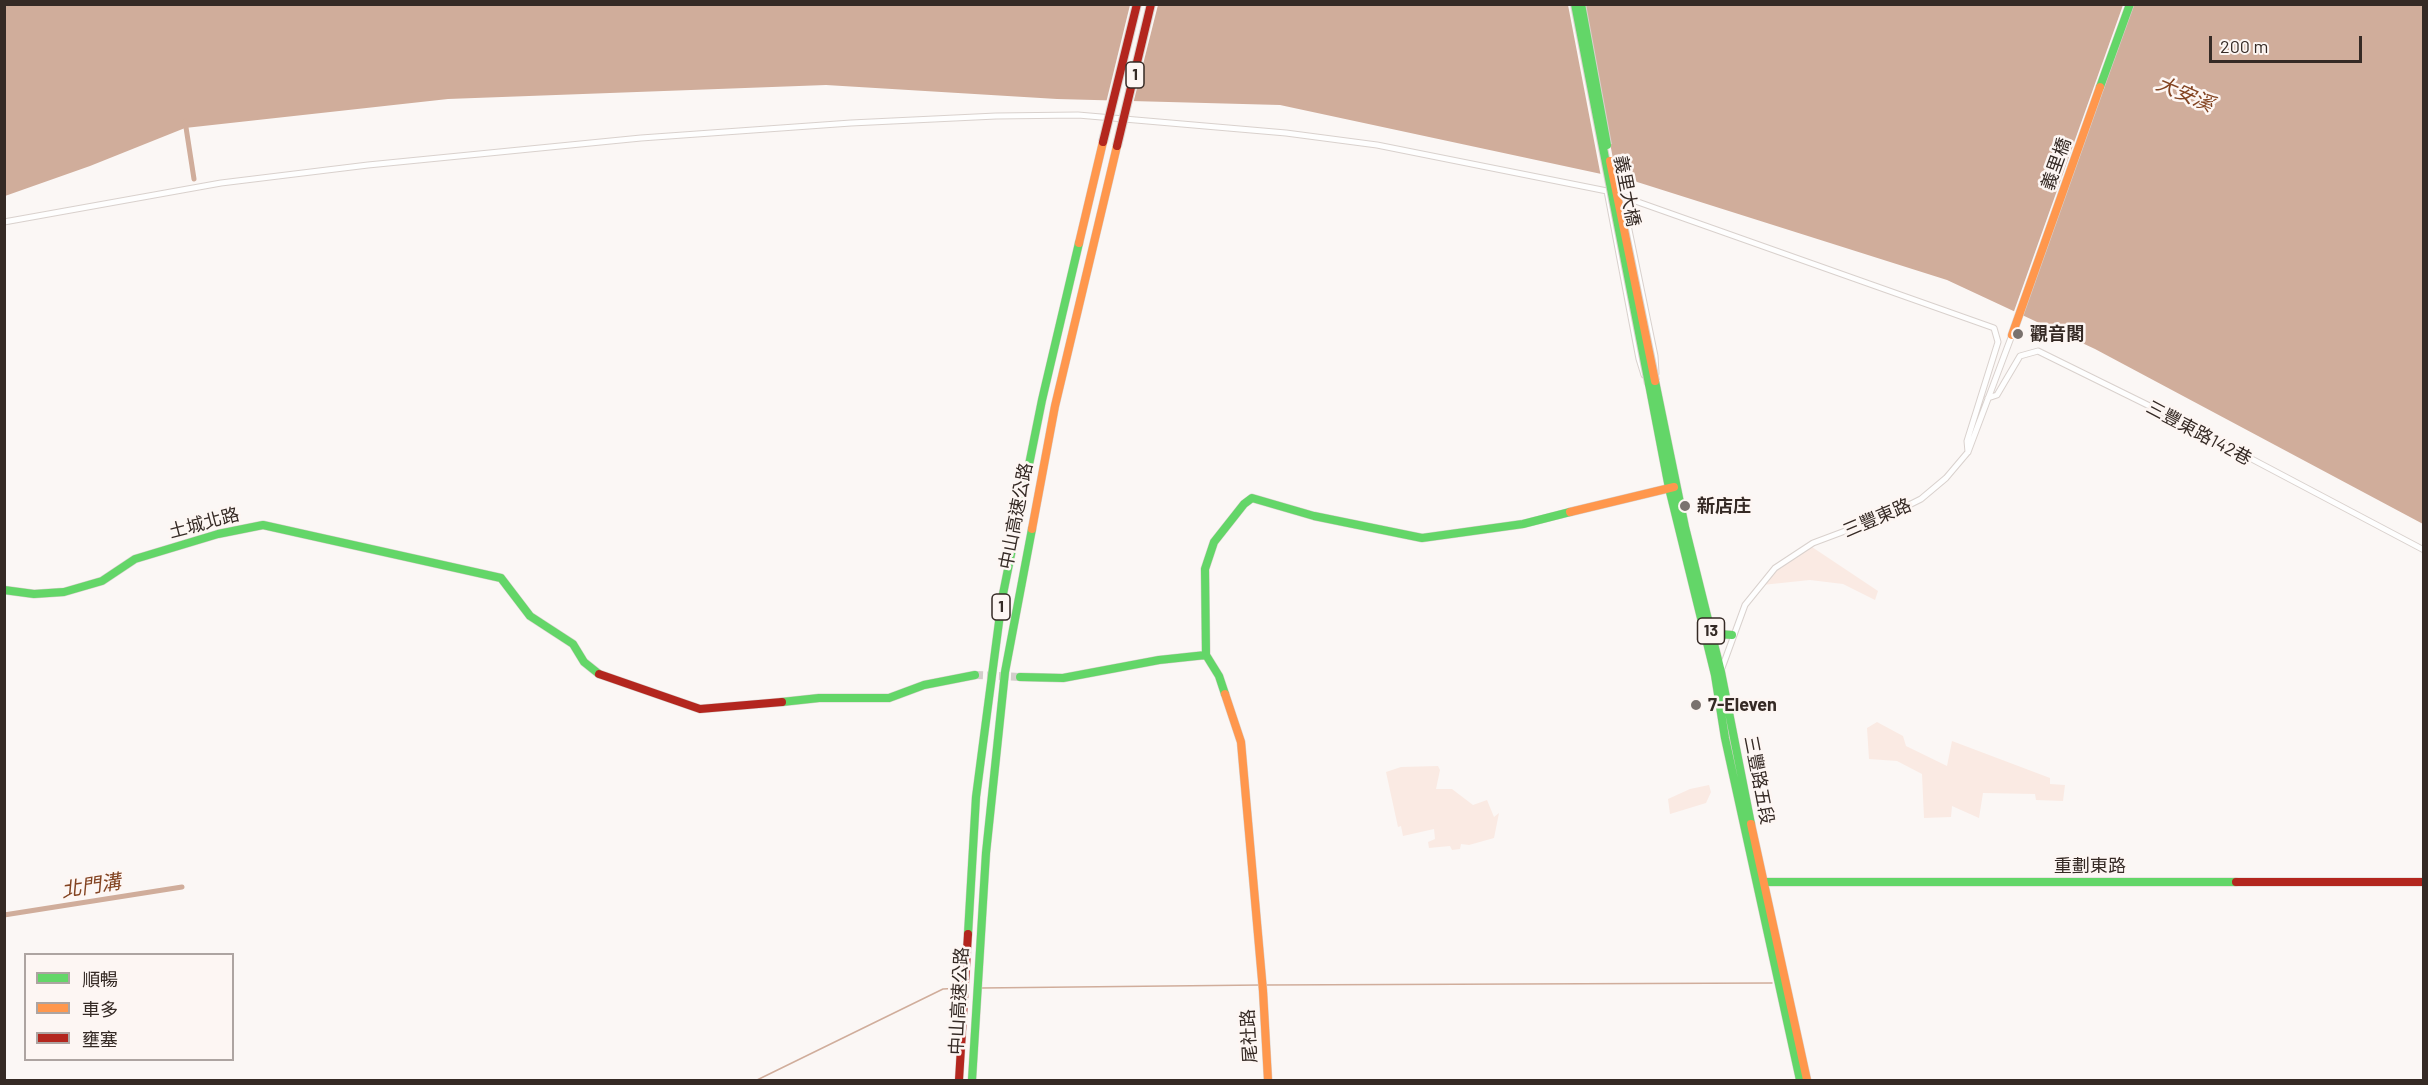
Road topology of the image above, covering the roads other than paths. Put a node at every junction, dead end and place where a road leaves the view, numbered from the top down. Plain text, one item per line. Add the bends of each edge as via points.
1 (1137, 4) edge
2 (1151, 4) edge
3 (1575, 4) edge
4 (1581, 4) edge
5 (2130, 4) edge
6 (1607, 191) junction
7 (1622, 196) junction
8 (4, 222) edge
9 (2012, 334) joint
10 (1652, 382) junction
11 (1988, 398) junction
12 (1968, 452) junction
13 (1673, 487) junction
14 (2424, 550) edge
15 (4, 590) edge
16 (1711, 629) junction
17 (1732, 635) junction
18 (1206, 655) junction
19 (1718, 673) junction
20 (975, 675) tunnel mouth
21 (1020, 677) tunnel mouth
22 (1759, 882) junction
23 (2424, 882) edge
24 (959, 1080) edge
25 (972, 1080) edge
26 (1268, 1080) edge
27 (1800, 1080) edge
28 (1807, 1080) edge

1 - 24 main road, 中山高速公路 / 1, bridge via 1042,400 1002,599 976,797
2 - 25 main road, 中山高速公路 / 1, bridge via 1055,406 1005,672 986,853
3 - 10 main road, 義里大橋 / 13, bridge
4 - 10 main road, 義里大橋 / 13, bridge
5 - 9 main road, 義里橋
6 - 7 street
6 - 8 street via 1377,145 1287,133 1078,115 996,116 641,138 368,165 221,183
6 - 10 street via 1639,359
7 - 10 street via 1655,356
7 - 12 street via 1994,328 1998,342 1967,441
9 - 11 street, 三豐東路
10 - 13 main road, 三豐路五段 / 13
11 - 12 street, 三豐東路
11 - 14 street, 三豐東路142巷 via 1997,394 2020,356 2038,351
12 - 17 street, 三豐東路 via 1921,499 1813,543 1789,557 1760,583 1744,605
13 - 16 main road, 三豐路五段 / 13
13 - 18 main road via 1523,524 1422,538 1314,516 1252,498 1214,542 1208,556
13 - 19 main road, 三豐路五段 / 13
15 - 20 main road, 土城北路 via 64,592 102,581 135,559 263,525 503,579 530,616 573,644 584,662 601,676 700,709 819,698 889,698 924,685
16 - 17 main road
16 - 19 main road, 三豐路五段 / 13
17 - 19 street, 三豐東路
18 - 21 main road via 1063,678
18 - 26 main road, 尾社路 via 1223,684 1242,742
19 - 22 main road, 三豐路五段 / 13
22 - 23 main road, 重劃東路
22 - 27 main road, 三豐路五段 / 13
22 - 28 main road, 三豐路五段 / 13

